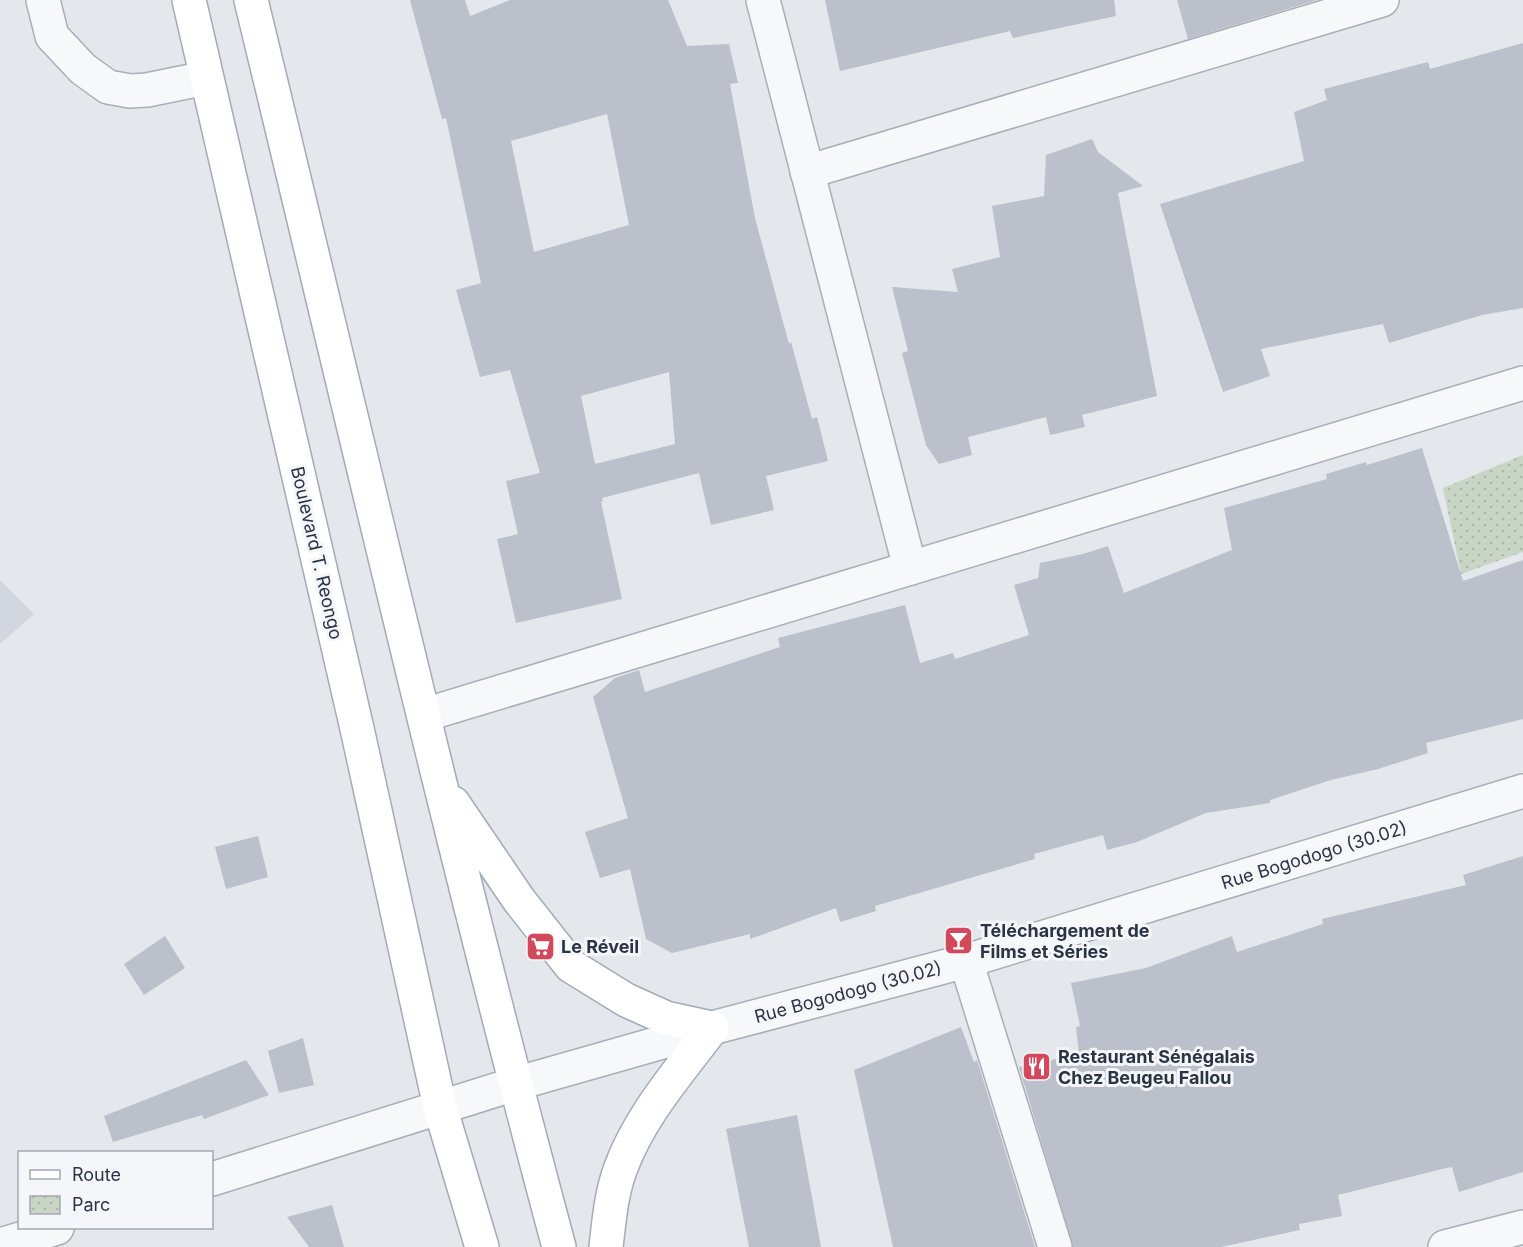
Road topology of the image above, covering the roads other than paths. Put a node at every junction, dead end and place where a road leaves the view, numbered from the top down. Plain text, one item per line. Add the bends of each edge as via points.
1 (44, 0) edge
2 (189, 0) edge
3 (251, 0) edge
4 (763, 0) edge
5 (1382, 0) edge
6 (206, 78) junction
7 (807, 172) junction
8 (1523, 382) edge
9 (910, 568) junction
10 (424, 715) junction
11 (441, 787) junction
12 (1523, 791) edge
13 (966, 961) junction
14 (712, 1028) junction
15 (515, 1084) junction
16 (440, 1107) junction
17 (213, 1179) edge
18 (1523, 1227) edge
19 (51, 1229) edge
20 (0, 1245) edge
21 (482, 1247) edge
22 (559, 1247) edge
23 (606, 1247) edge
24 (1055, 1247) edge
25 (1446, 1247) edge

1 - 6 street via 52,36 83,69 108,87 147,90
2 - 6 main road, Boulevard T. Reongo
3 - 10 main road
4 - 7 street
5 - 7 street
6 - 16 main road, Boulevard T. Reongo
7 - 9 street
8 - 9 street
9 - 10 street
10 - 11 main road
11 - 14 main road via 519,900 571,966 626,1000 666,1018
11 - 15 main road
12 - 13 street, Rue Bogodogo (30.02)
13 - 14 street, Rue Bogodogo (30.02)
13 - 24 street
14 - 15 street, Rue Bogodogo (30.02)
14 - 23 main road via 633,1139 610,1209
15 - 16 street, Rue Bogodogo (30.02)
15 - 22 main road
16 - 17 street, Rue Bogodogo (30.02)
16 - 21 main road, Boulevard T. Reongo
18 - 25 street
19 - 20 street

